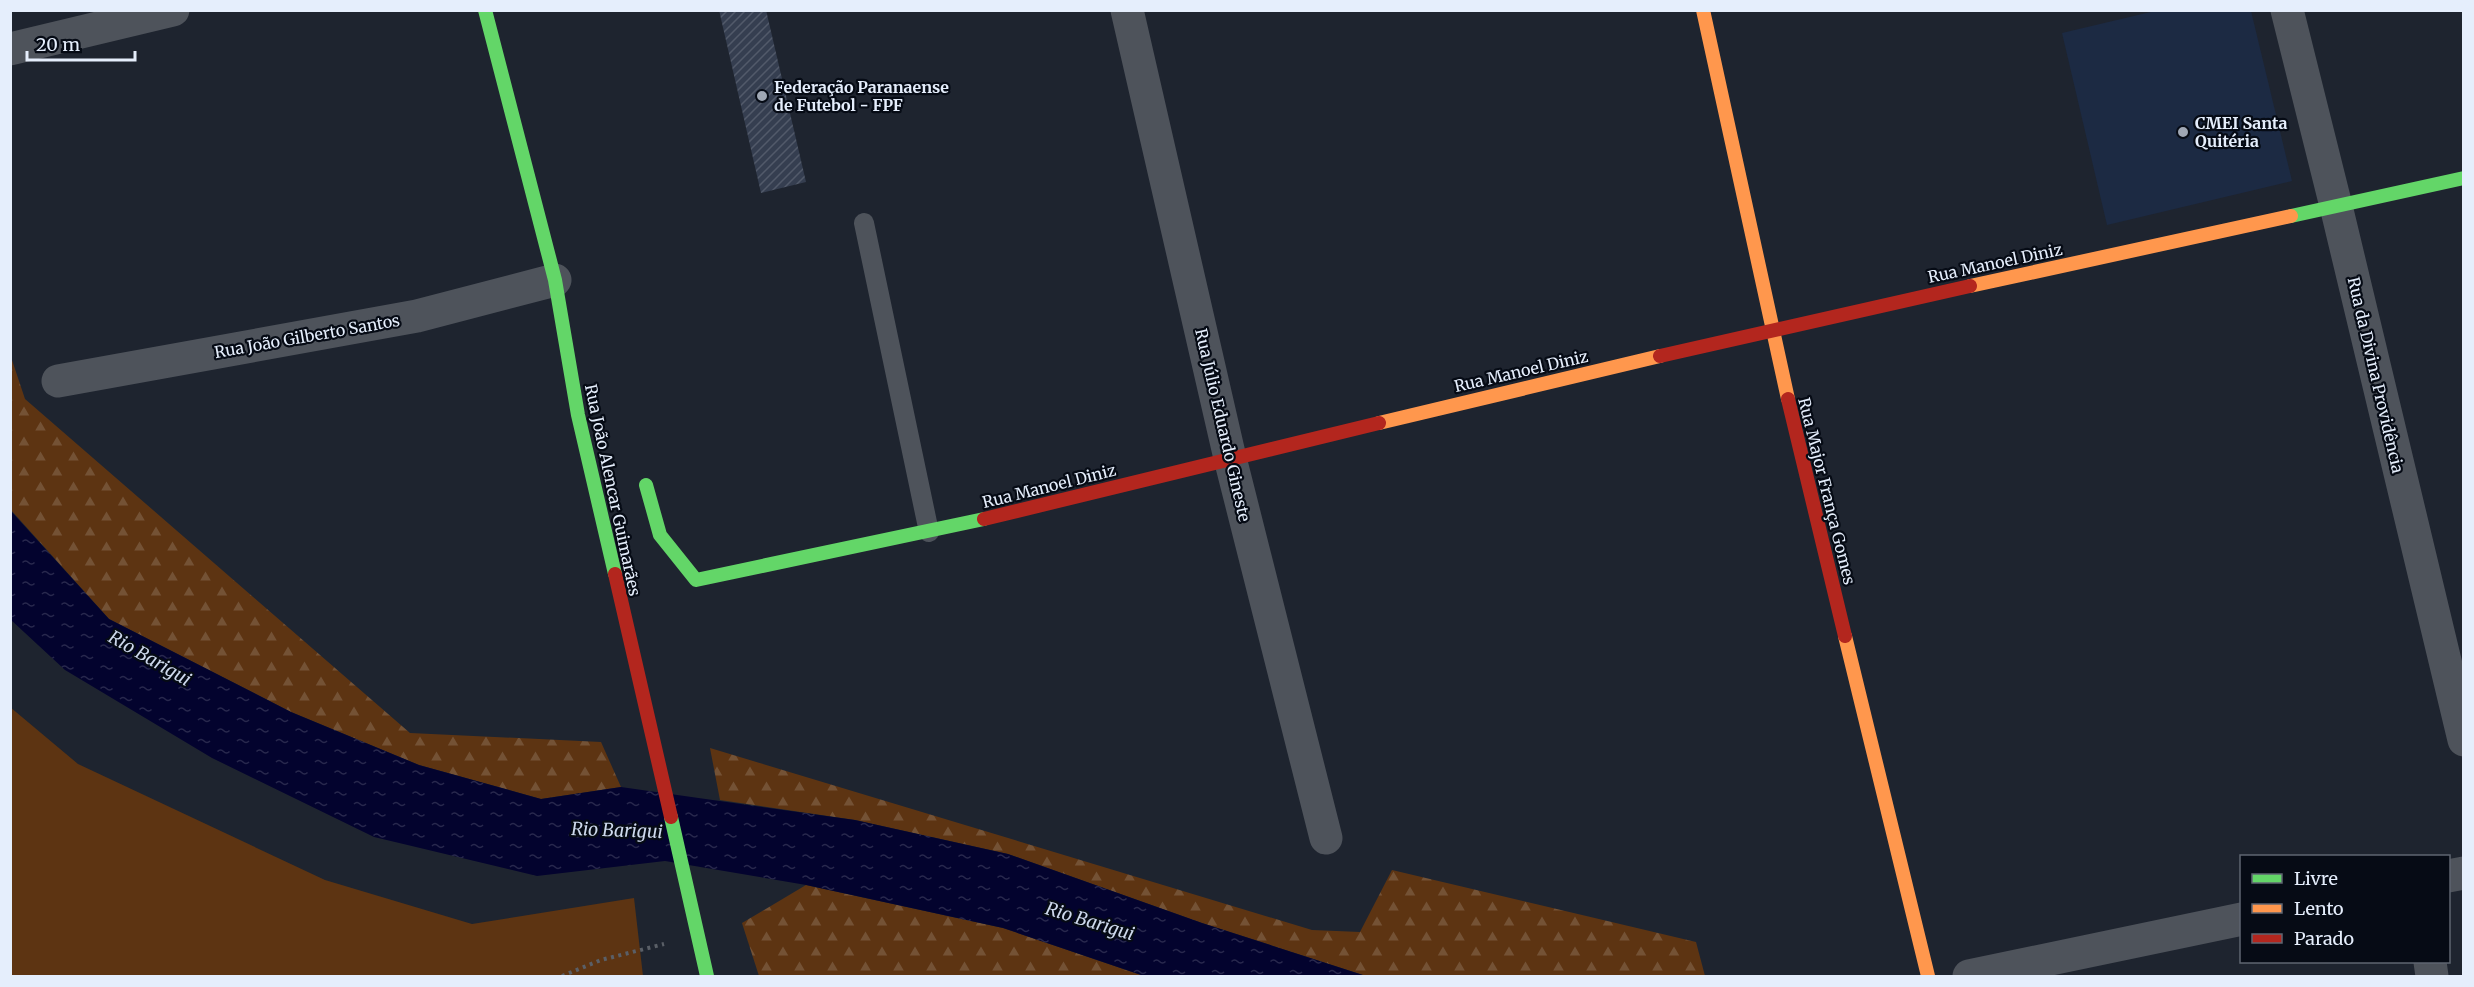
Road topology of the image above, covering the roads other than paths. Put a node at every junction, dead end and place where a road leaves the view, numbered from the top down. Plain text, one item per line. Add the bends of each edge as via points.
1 (173, 10) edge
2 (485, 10) edge
3 (1127, 10) edge
4 (1703, 10) edge
5 (2287, 10) edge
6 (10, 49) edge
7 (2463, 178) edge
8 (2336, 206) junction
9 (864, 223) dead end
10 (555, 280) junction
11 (1771, 329) junction
12 (58, 381) dead end
13 (1230, 458) junction
14 (646, 484) dead end
15 (929, 532) junction
16 (2463, 740) edge
17 (1326, 838) dead end
18 (2240, 919) edge
19 (2004, 973) edge
20 (707, 976) edge
21 (1928, 976) edge
22 (1969, 976) edge

1 - 6 street
2 - 10 street, Rua João Alencar Guimarães
3 - 13 street, Rua Júlio Eduardo Gineste
4 - 11 street, Rua Major França Gomes
5 - 8 street, Rua da Divina Providência
7 - 8 street, Rua Manoel Diniz
8 - 11 street, Rua Manoel Diniz
8 - 16 street, Rua da Divina Providência
9 - 15 lane
10 - 12 street, Rua João Gilberto Santos via 417,316
10 - 20 street, Rua João Alencar Guimarães via 578,415
11 - 13 street, Rua Manoel Diniz
11 - 21 street, Rua Major França Gomes
13 - 15 street, Rua Manoel Diniz
13 - 17 street, Rua Júlio Eduardo Gineste
14 - 15 street, Rua Manoel Diniz via 660,535 696,580
18 - 19 street
19 - 22 street

